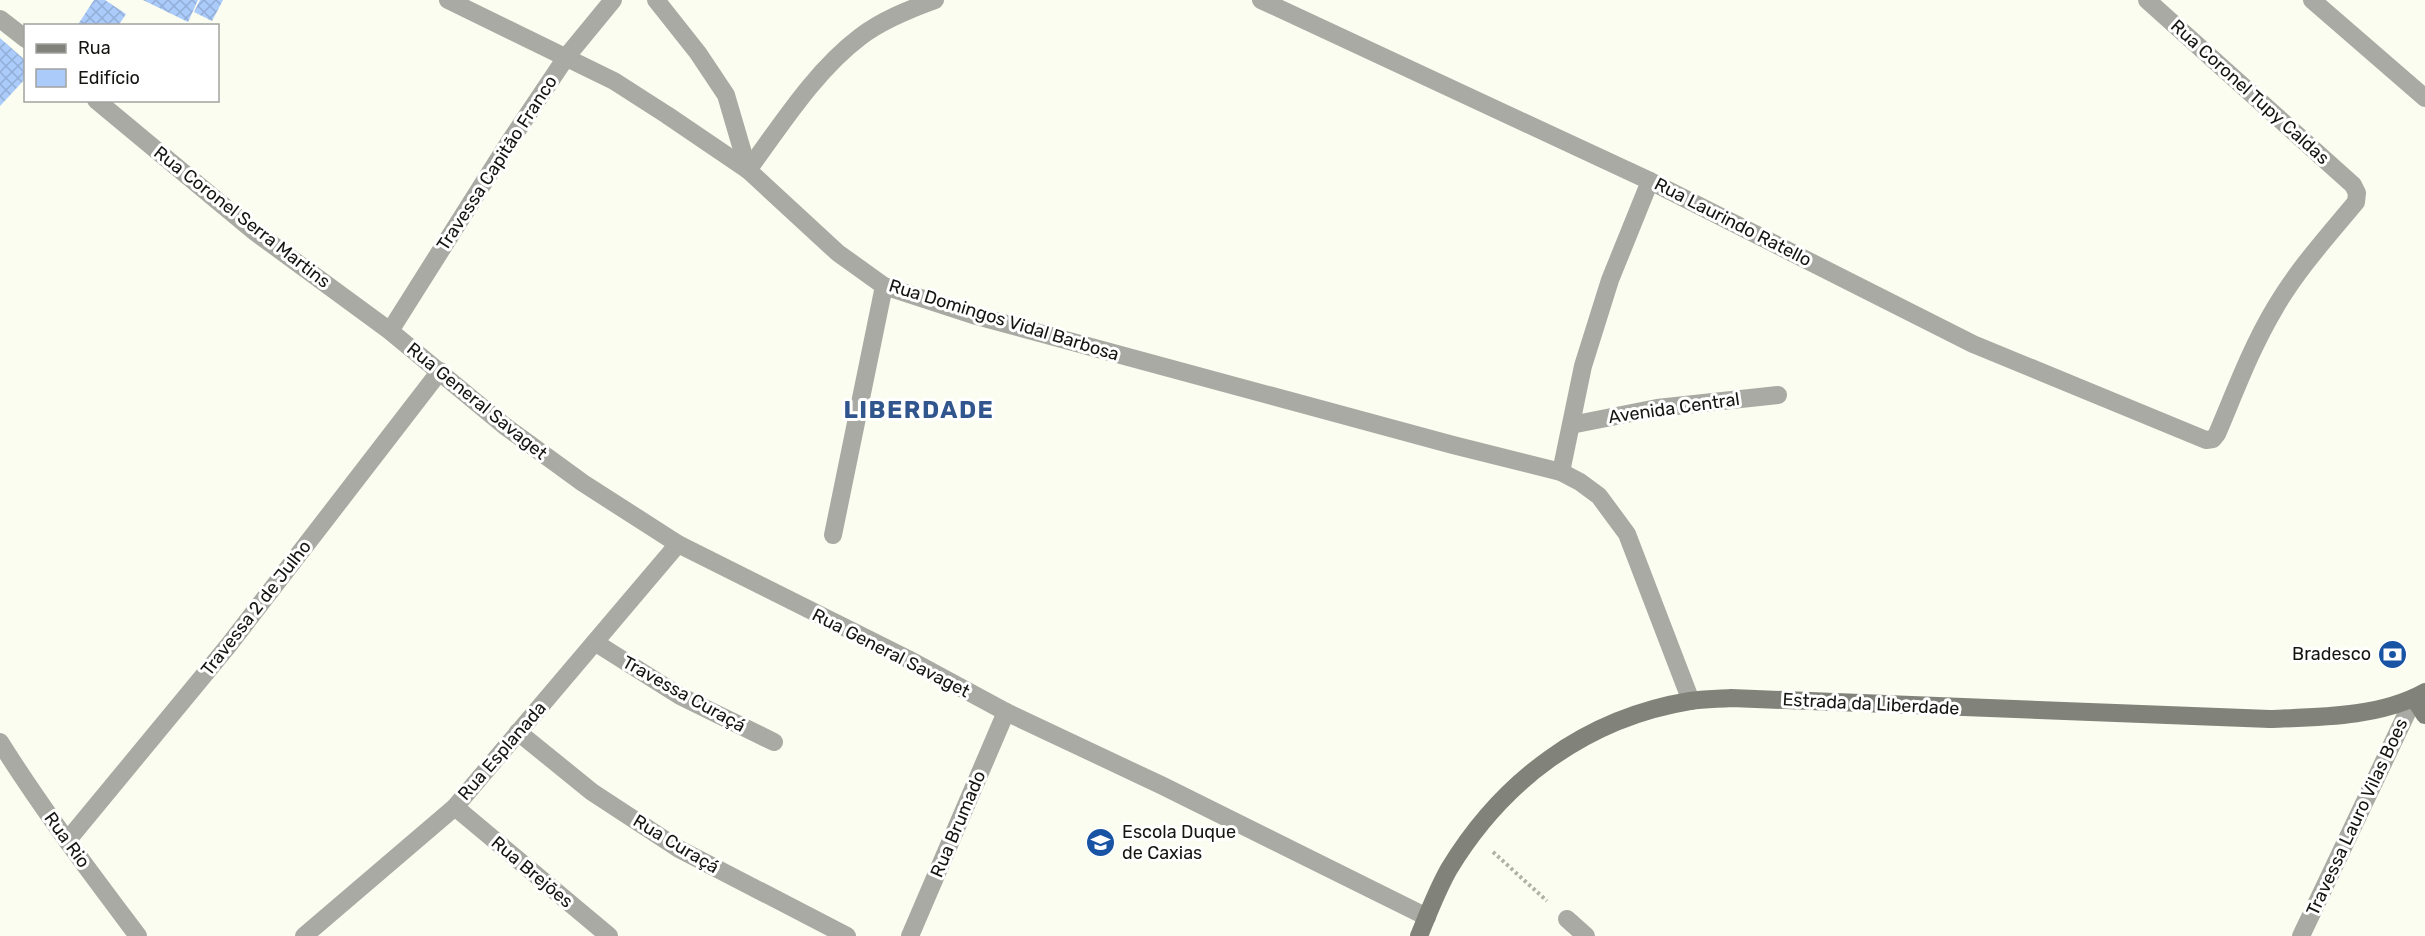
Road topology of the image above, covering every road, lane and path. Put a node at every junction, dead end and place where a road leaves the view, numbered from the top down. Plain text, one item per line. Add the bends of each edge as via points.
1 (448, 0) edge
2 (613, 0) edge
3 (656, 0) edge
4 (935, 0) edge
5 (1261, 0) edge
6 (2148, 0) edge
7 (2312, 0) edge
8 (0, 19) edge
9 (24, 37) edge
10 (567, 56) junction
11 (2425, 98) edge
12 (98, 102) edge
13 (748, 171) junction
14 (1650, 181) junction
15 (884, 286) junction
16 (390, 331) junction
17 (440, 371) junction
18 (1778, 395) dead end
19 (1571, 425) junction
20 (2206, 440) joint
21 (1561, 472) junction
22 (833, 536) dead end
23 (678, 544) junction
24 (596, 644) junction
25 (2419, 695) edge
26 (1691, 701) junction
27 (1006, 712) junction
28 (2425, 715) edge
29 (518, 732) junction
30 (0, 742) edge
31 (774, 742) dead end
32 (455, 807) junction
33 (1472, 833) junction
34 (67, 841) junction
35 (1427, 917) junction
36 (1567, 919) joint
37 (138, 936) edge
38 (304, 936) edge
39 (609, 936) edge
40 (847, 936) edge
41 (910, 936) edge
42 (1419, 936) edge
43 (1586, 936) edge
44 (2301, 936) edge

1 - 10 street, Rua Domingos Vidal Barbosa
2 - 10 street, Travessa Capitão Franco
3 - 13 street via 726,95
4 - 13 street via 861,36 812,83
5 - 14 street, Rua Laurindo Ratello
6 - 20 street, Rua Coronel Tupy Caldas via 2354,185 2357,193 2356,202 2302,267 2274,309 2217,434
7 - 11 street
8 - 9 street
10 - 13 street, Rua Domingos Vidal Barbosa via 623,86
10 - 16 street, Travessa Capitão Franco
12 - 16 street, Rua Coronel Serra Martins via 255,232
13 - 15 street, Rua Domingos Vidal Barbosa via 838,253
14 - 19 street via 1610,280 1576,393
14 - 20 street, Rua Laurindo Ratello via 1973,344
15 - 21 street, Rua Domingos Vidal Barbosa via 973,315
15 - 22 street
16 - 17 street, Rua General Savaget
17 - 23 street, Rua General Savaget via 515,434
17 - 34 street, Travessa 2 de Julho via 228,646
18 - 19 street, Avenida Central via 1658,408
19 - 21 street
21 - 26 street, Rua Domingos Vidal Barbosa via 1599,496 1627,534
23 - 24 street, Rua Esplanada
23 - 27 street, Rua General Savaget
24 - 29 street, Rua Esplanada
24 - 31 street, Travessa Curaçá via 680,696
25 - 26 main road, Estrada da Liberdade via 2369,711 2270,719 1731,698
25 - 28 main road
25 - 44 street, Travessa Lauro Vilas Boes
26 - 33 main road, Estrada da Liberdade via 1649,711 1575,742 1539,765 1502,797
27 - 35 street, Rua General Savaget
27 - 41 street, Rua Brumado
29 - 32 street, Rua Esplanada
29 - 40 street, Rua Curaçá via 592,792 679,849
30 - 34 street, Rua Rio
32 - 38 street, Rua Esplanada
32 - 39 street, Rua Brejões
33 - 35 main road, Estrada da Liberdade via 1448,871
33 - 36 path
34 - 37 street, Rua Rio
35 - 42 main road, Estrada da Liberdade
36 - 43 street

